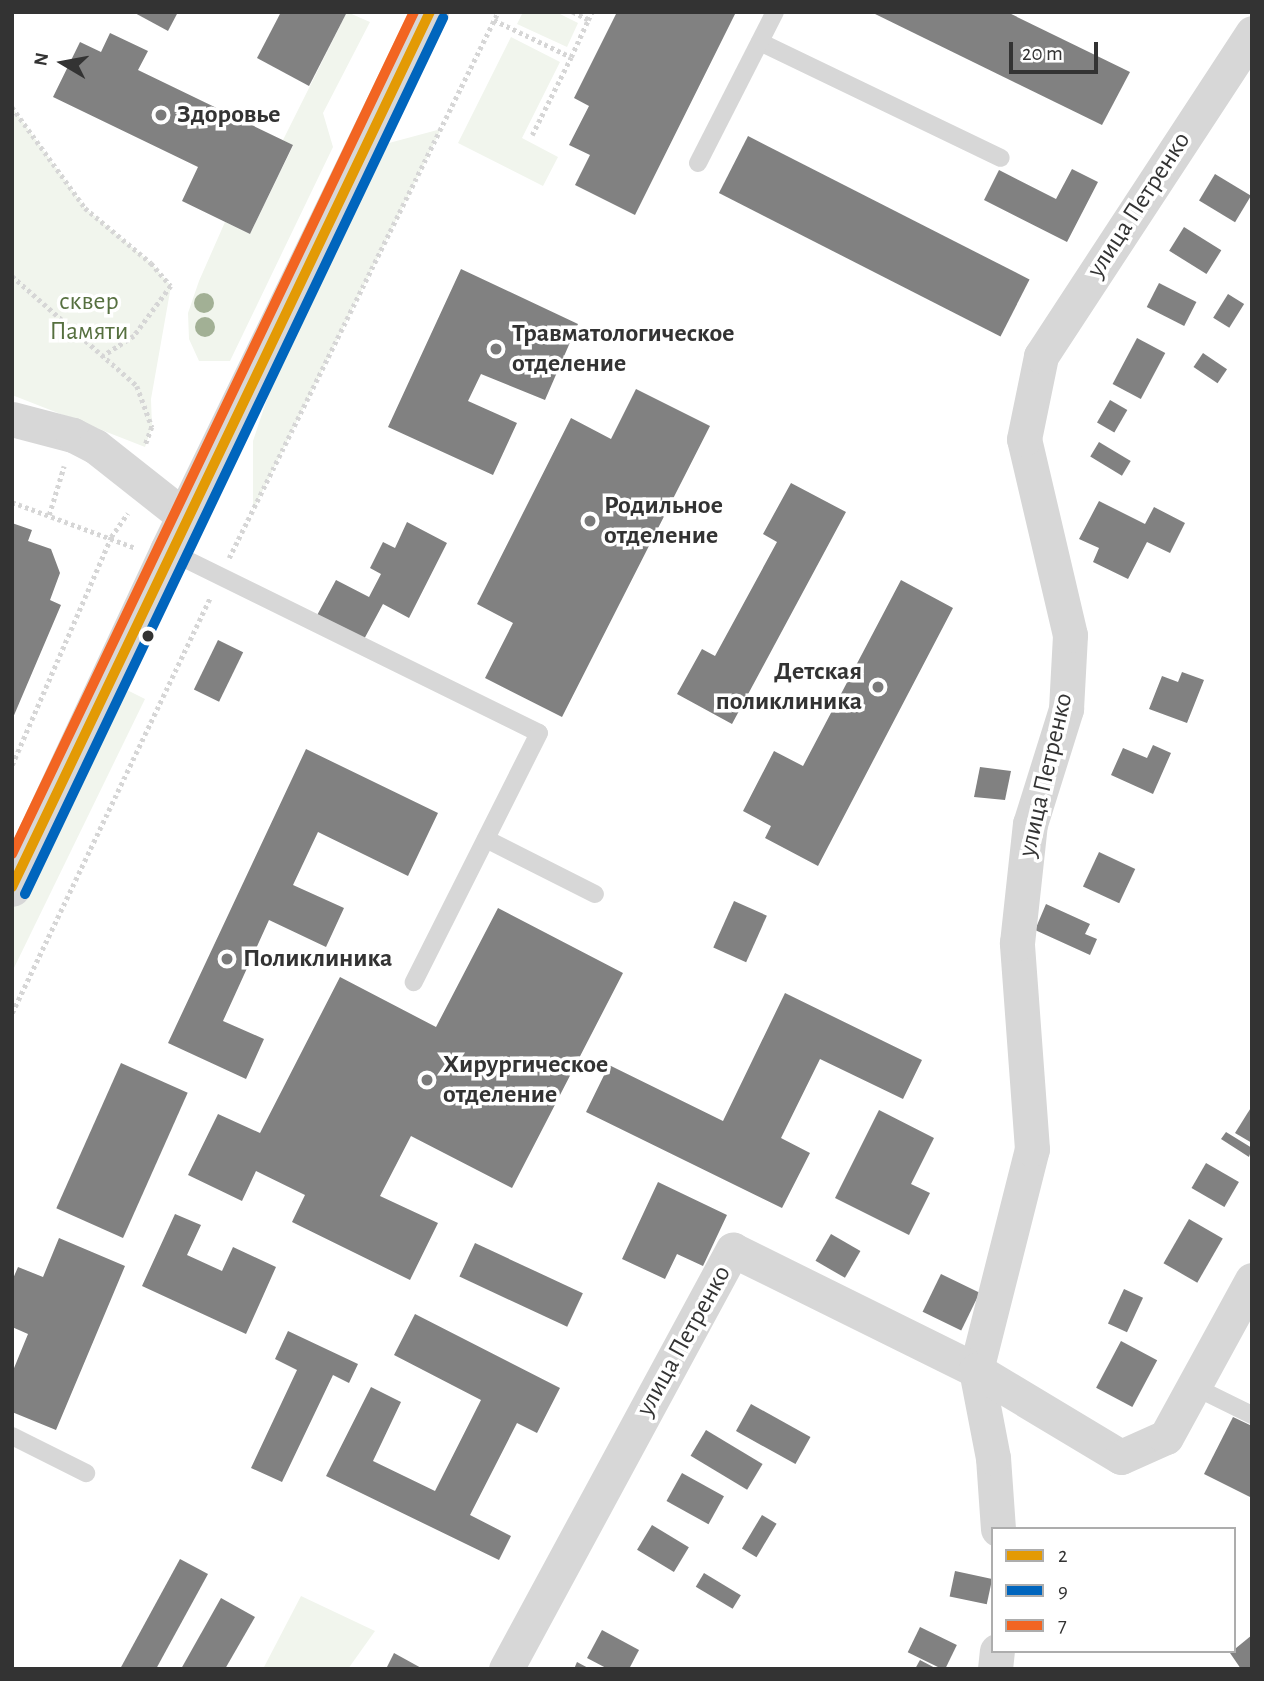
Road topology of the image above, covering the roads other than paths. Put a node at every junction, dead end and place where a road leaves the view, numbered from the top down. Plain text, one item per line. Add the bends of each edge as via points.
1 (430, 12) edge
2 (775, 12) edge
3 (1252, 33) edge
4 (760, 42) junction
5 (1001, 158) dead end
6 (698, 163) dead end
7 (12, 419) edge
8 (177, 534) junction
9 (486, 839) junction
10 (12, 888) edge
11 (595, 894) dead end
12 (414, 982) dead end
13 (1252, 1280) edge
14 (976, 1370) junction
15 (1195, 1387) junction
16 (1252, 1415) edge
17 (12, 1436) edge
18 (86, 1473) dead end
19 (998, 1527) edge
20 (506, 1669) edge

1 - 8 street
2 - 4 lane
3 - 14 street, улица Петренко via 1041,356 1038,368 1024,439 1070,635 1066,709 1030,824 1017,943 1032,1149
4 - 5 lane
4 - 6 lane
7 - 8 street via 73,435 95,446
8 - 9 lane via 220,576 539,733
8 - 10 street
9 - 11 lane
9 - 12 lane
13 - 15 street
14 - 15 street, улица Петренко via 1121,1457 1166,1437
14 - 19 street via 993,1458
14 - 20 street, улица Петренко via 733,1250
15 - 16 lane
17 - 18 lane

